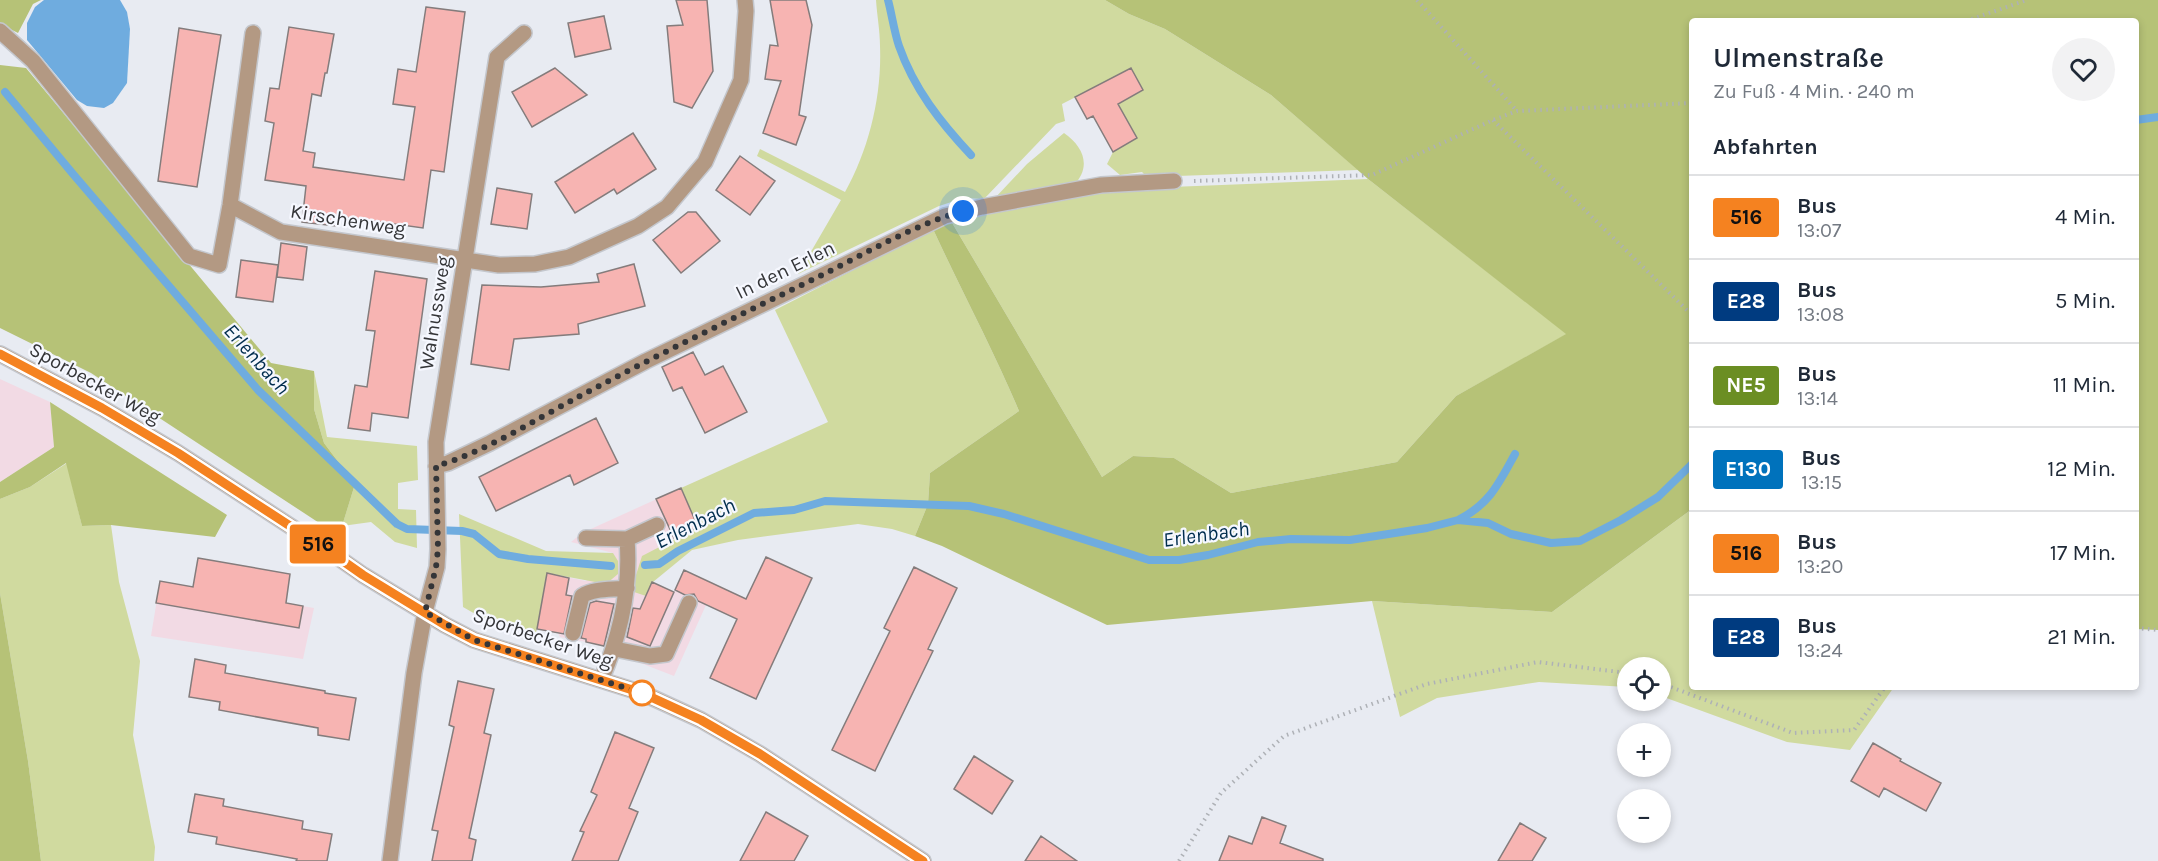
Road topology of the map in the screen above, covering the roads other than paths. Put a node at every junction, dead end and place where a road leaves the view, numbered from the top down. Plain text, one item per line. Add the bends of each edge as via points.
1 (745, 0) edge
2 (253, 33) dead end
3 (524, 33) dead end
4 (3, 38) edge
5 (1174, 181) road end
6 (230, 206) junction
7 (464, 259) junction
8 (0, 354) edge
9 (436, 466) junction
10 (657, 525) dead end
11 (586, 538) dead end
12 (627, 538) junction
13 (627, 588) junction
14 (689, 603) dead end
15 (425, 612) junction
16 (573, 633) dead end
17 (615, 649) junction
18 (601, 680) junction
19 (390, 861) edge
20 (923, 861) edge

1 - 7 street, Kirschenweg via 741,80 705,162 667,207 638,226 569,257 535,264 499,265
2 - 6 street
3 - 7 street, Walnussweg via 496,57
4 - 6 street via 33,61 189,256 219,265
5 - 9 street, In den Erlen via 1101,185 945,216 646,361 490,443
6 - 7 street, Kirschenweg via 280,232
7 - 9 street, Walnussweg via 436,442
8 - 15 street, Sporbecker Weg via 178,453
9 - 15 street, Walnussweg via 438,549
10 - 12 street
11 - 12 street
12 - 13 street
13 - 16 street via 590,591 582,596
13 - 17 street
14 - 17 street via 666,654 650,656
15 - 18 street, Sporbecker Weg via 474,640
15 - 19 street, Walnussweg
17 - 18 street
18 - 20 street, Sporbecker Weg via 642,693 701,720

